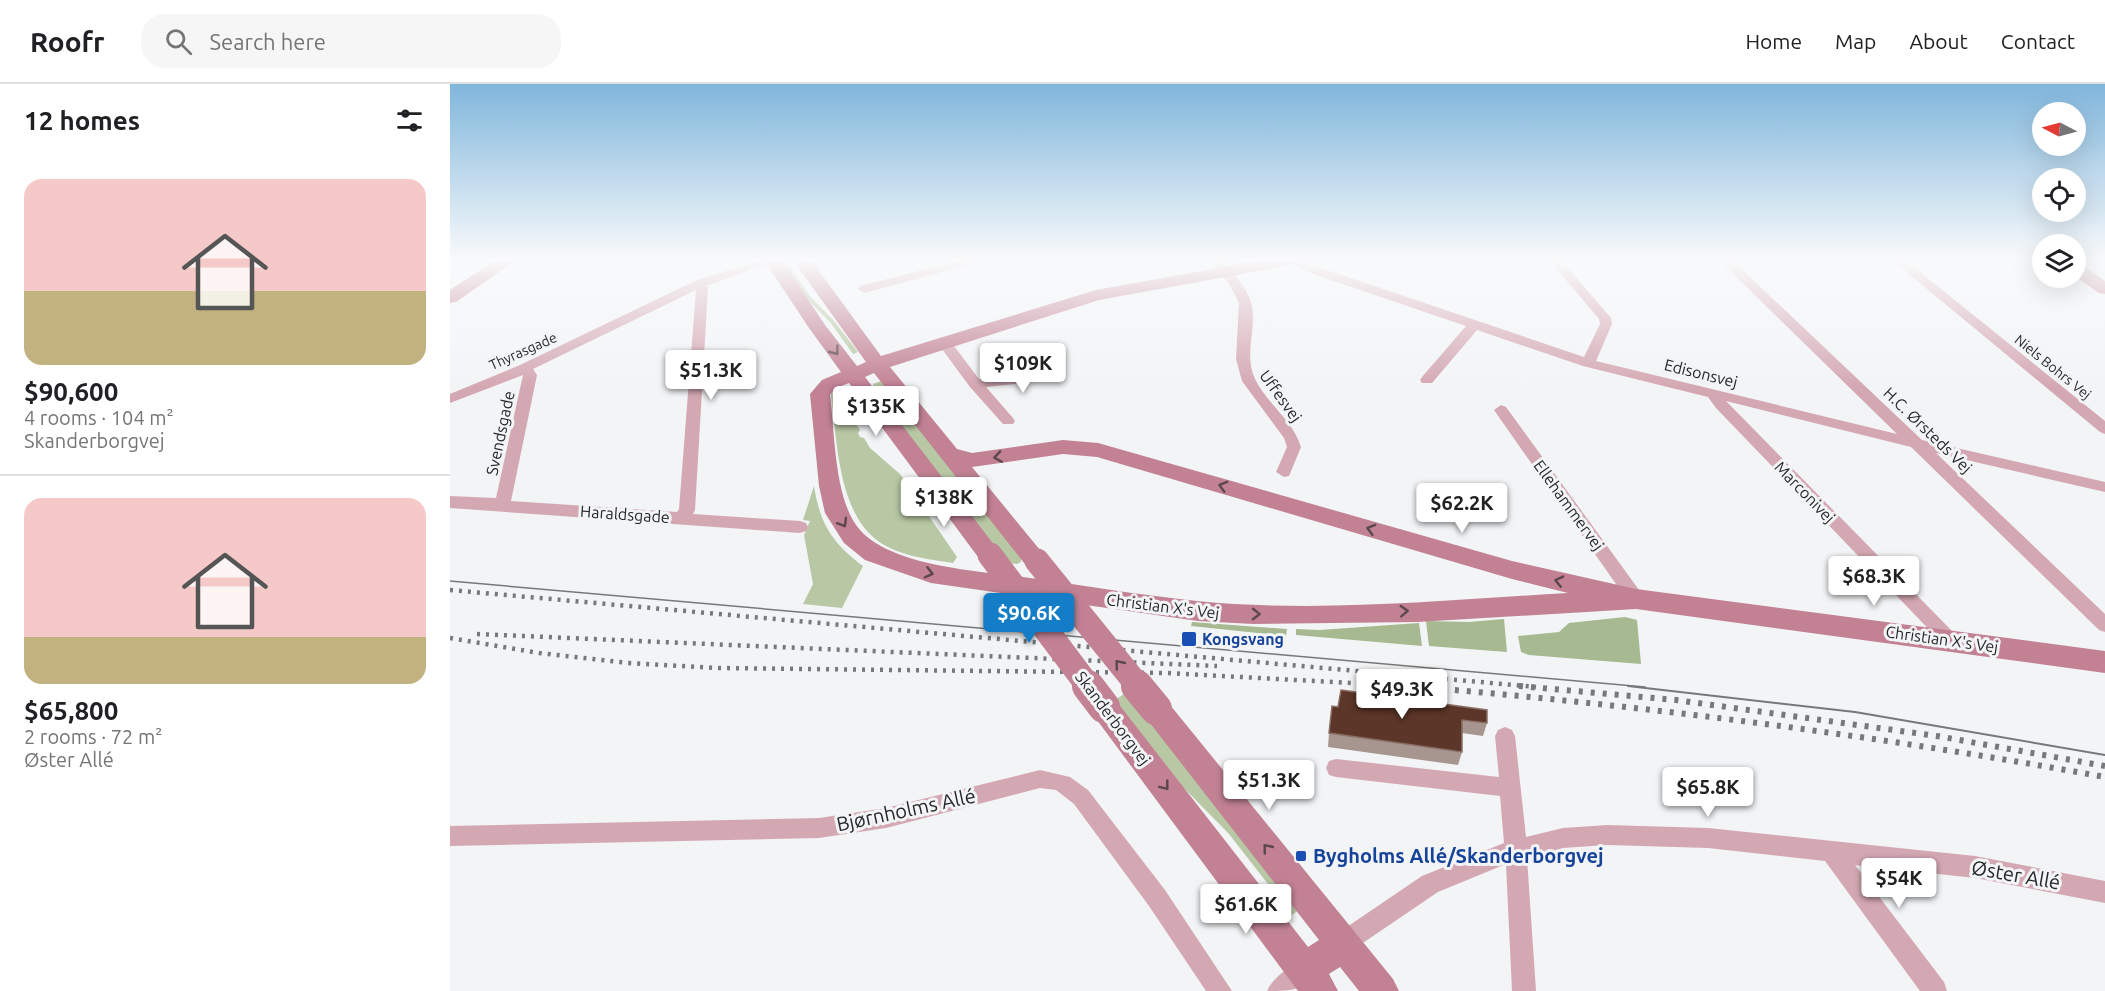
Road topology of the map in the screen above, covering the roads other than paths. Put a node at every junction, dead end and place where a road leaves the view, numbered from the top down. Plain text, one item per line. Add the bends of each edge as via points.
1 (661, 302) edge
2 (701, 302) edge
3 (800, 302) edge
4 (831, 302) edge
5 (1074, 302) edge
6 (1244, 302) edge
7 (1409, 302) edge
8 (1591, 302) edge
9 (1769, 302) edge
10 (1950, 302) edge
11 (1475, 324) junction
12 (943, 341) junction
13 (1020, 350) dead end
14 (1588, 363) junction
15 (878, 364) junction
16 (525, 368) junction
17 (852, 374) junction
18 (1427, 380) dead end
19 (975, 384) junction
20 (1713, 394) junction
21 (450, 399) edge
22 (1501, 411) dead end
23 (1008, 421) dead end
24 (2105, 429) edge
25 (1917, 444) junction
26 (951, 455) junction
27 (1284, 472) dead end
28 (2105, 487) edge
29 (450, 502) edge
30 (500, 506) junction
31 (682, 517) junction
32 (800, 527) dead end
33 (1636, 599) junction
34 (2105, 625) edge
35 (1949, 639) junction
36 (2105, 662) edge
37 (1505, 736) dead end
38 (1336, 768) dead end
39 (1510, 788) junction
40 (450, 836) edge
41 (1516, 850) junction
42 (1831, 851) junction
43 (2105, 892) edge
44 (1343, 943) junction
45 (1302, 984) edge
46 (1220, 991) edge
47 (1381, 991) edge
48 (1524, 991) edge
49 (1935, 991) edge

1 - 16 street, Thyrasgade
2 - 31 street via 687,510
3 -> 17 street, Skanderborgvej
4 - 15 street
5 - 12 street
6 - 27 street, Uffesvej via 1241,355 1245,372 1294,447
7 - 11 street, Edisonsvej
8 - 14 street via 1606,324
9 - 25 street, H.C. Ørsteds Vej
10 - 24 street, Niels Bohrs Vej
11 - 14 street, Edisonsvej
11 - 18 street
12 - 15 street
12 - 19 street
13 - 19 street via 1019,377
14 - 20 street, Edisonsvej
15 - 17 street
15 - 26 street
16 - 21 street, Thyrasgade
16 - 30 street, Svendsgade via 530,375
17 -> 33 street, Christian X's Vej via 829,384 820,394 830,486 837,513 852,537 874,554 931,574 1234,614 1346,614
17 -> 45 street, Skanderborgvej, bridge via 1104,707
19 - 23 street
20 - 25 street, Edisonsvej
20 - 35 street, Marconivej
22 - 33 street, Ellehammervej
25 - 28 street, Edisonsvej
25 - 34 street, H.C. Ørsteds Vej
33 -> 26 street, Christian X's Vej via 1512,570 1098,450 1064,447 972,460
44 -> 26 street, bridge
29 - 30 street, Haraldsgade
30 - 31 street, Haraldsgade
31 - 32 street, Haraldsgade
33 - 35 street, Christian X's Vej
35 - 36 street, Christian X's Vej
37 - 39 street
38 - 39 street
39 - 41 street
40 - 46 street, Bjørnholms Allé via 819,828 886,818 1052,779 1067,784 1081,797
41 - 42 street, Øster Allé via 1563,838 1607,835 1708,838
41 - 44 street, Øster Allé via 1430,884
41 - 48 street
42 - 43 street, Øster Allé via 1975,867
42 - 49 street
44 - 45 street, Skanderborgvej
44 - 47 street

